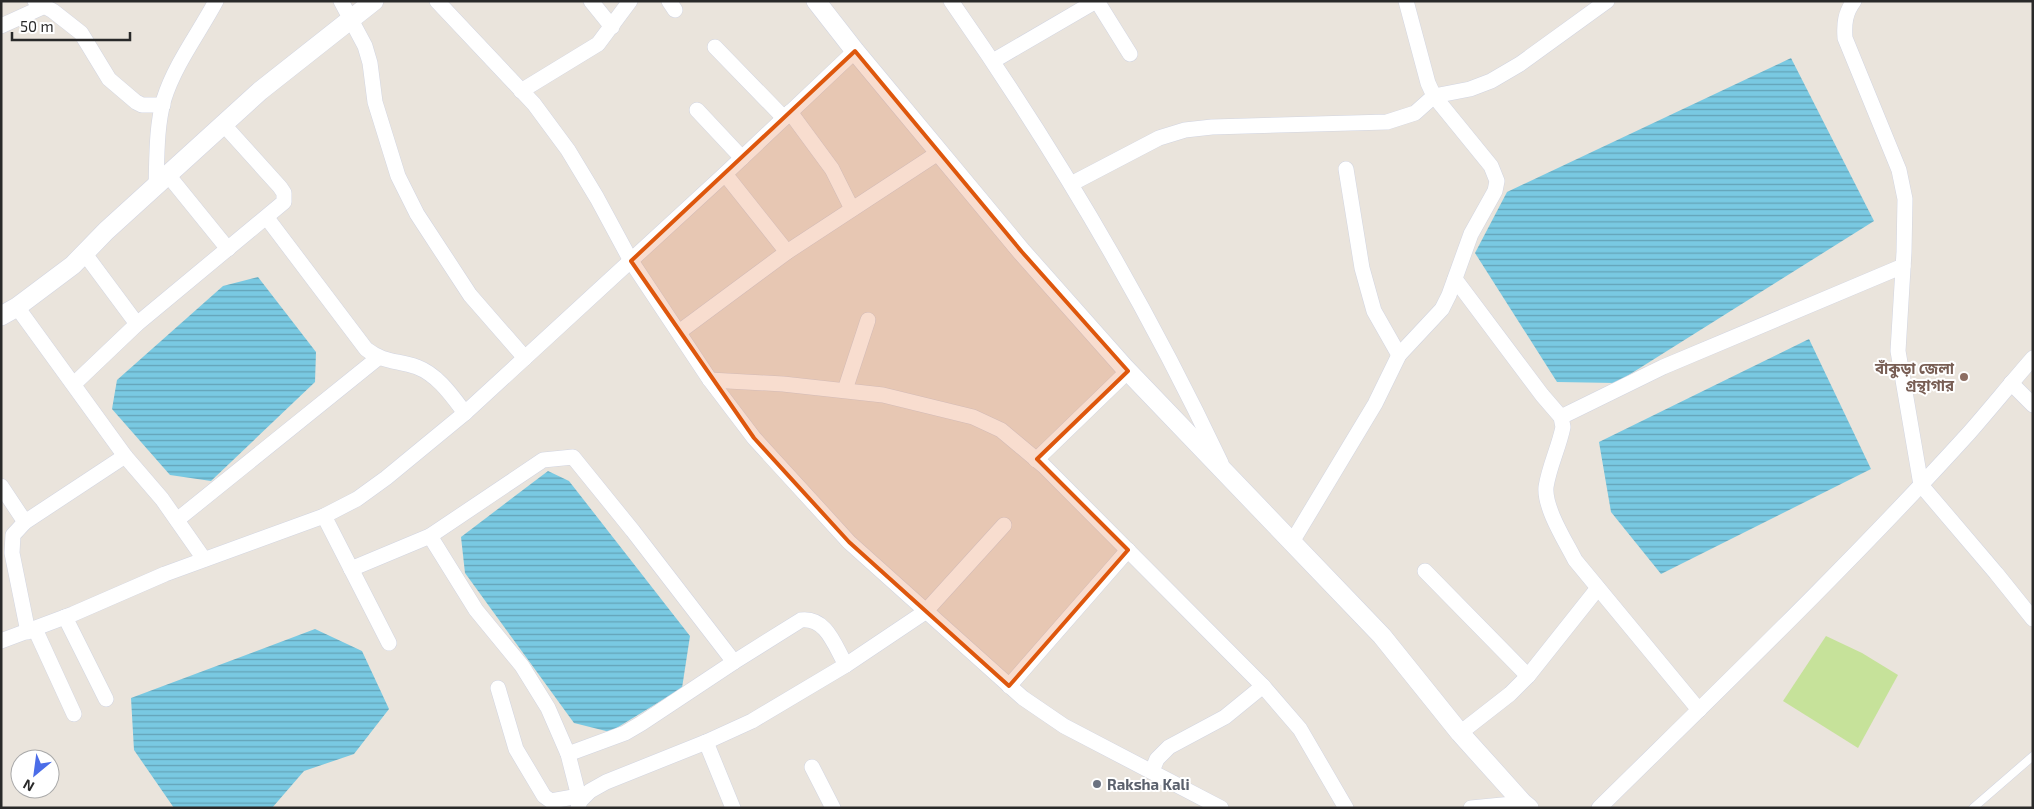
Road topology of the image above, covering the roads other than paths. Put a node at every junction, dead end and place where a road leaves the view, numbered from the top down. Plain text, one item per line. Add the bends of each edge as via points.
1 (216, 1) edge
2 (341, 1) edge
3 (374, 1) edge
4 (438, 1) edge
5 (591, 1) edge
6 (630, 1) edge
7 (816, 1) edge
8 (951, 1) edge
9 (1096, 1) edge
10 (1406, 1) edge
11 (1607, 1) edge
12 (1854, 1) edge
13 (40, 4) edge
14 (1077, 6) edge
15 (352, 19) junction
16 (1, 26) edge
17 (612, 27) junction
18 (714, 47) dead end
19 (855, 51) junction
20 (1130, 54) dead end
21 (993, 61) junction
22 (521, 91) junction
23 (1434, 96) junction
24 (163, 105) junction
25 (697, 110) dead end
26 (787, 115) junction
27 (224, 124) junction
28 (938, 153) junction
29 (742, 158) junction
30 (1346, 168) dead end
31 (725, 174) junction
32 (162, 181) junction
33 (1071, 184) junction
34 (852, 209) junction
35 (267, 218) junction
36 (228, 249) junction
37 (787, 252) junction
38 (85, 254) junction
39 (631, 261) junction
40 (1903, 266) junction
41 (1455, 278) junction
42 (9, 311) edge
43 (868, 320) dead end
44 (137, 324) junction
45 (679, 332) junction
46 (1399, 355) junction
47 (378, 358) junction
48 (525, 358) junction
49 (2033, 358) edge
50 (1128, 371) junction
51 (710, 380) junction
52 (2011, 383) junction
53 (74, 384) junction
54 (845, 390) junction
55 (2033, 405) edge
56 (465, 413) junction
57 (1561, 417) junction
58 (125, 456) junction
59 (1036, 460) junction
60 (1226, 474) junction
61 (1921, 485) junction
62 (1, 486) edge
63 (324, 516) junction
64 (176, 520) junction
65 (25, 522) junction
66 (1004, 525) dead end
67 (430, 536) junction
68 (1292, 542) junction
69 (1128, 550) junction
70 (204, 559) junction
71 (351, 569) junction
72 (1425, 571) dead end
73 (1598, 588) junction
74 (925, 612) junction
75 (65, 617) junction
76 (2033, 619) edge
77 (31, 631) junction
78 (1, 641) edge
79 (389, 643) dead end
80 (734, 662) junction
81 (846, 665) junction
82 (1528, 676) junction
83 (1009, 686) junction
84 (1263, 686) junction
85 (498, 688) dead end
86 (106, 699) dead end
87 (1700, 710) junction
88 (74, 714) dead end
89 (1460, 733) junction
90 (706, 742) junction
91 (568, 754) junction
92 (2033, 756) edge
93 (812, 767) dead end
94 (1152, 771) junction
95 (579, 802) edge
96 (1526, 806) edge
97 (732, 808) edge
98 (833, 808) edge
99 (1220, 808) edge
100 (1346, 808) edge
101 (1471, 808) edge
102 (1599, 808) edge
103 (1973, 808) edge

1 - 24 street via 177,70
2 - 15 street
3 - 15 street
4 - 22 street
5 - 17 street
6 - 17 street
7 - 19 street
8 - 21 street
9 - 14 street
9 - 20 street
10 - 23 street
11 - 23 street via 1491,81
12 - 40 street via 1844,22 1845,38 1899,170 1905,199
13 - 16 street
13 - 24 street via 81,33 109,79 126,95 142,105
14 - 21 street
15 - 27 street via 260,91
15 - 48 street via 370,63 375,102 398,176 417,214 470,295
17 - 22 street via 598,44
18 - 26 street
19 - 26 street
19 - 28 street
21 - 33 street
22 - 39 street via 568,150
23 - 33 street via 1415,112 1388,122 1212,126 1185,130 1159,138
23 - 41 street via 1491,166 1497,182 1471,234
24 - 32 street via 160,120
25 - 29 street
26 - 29 street
26 - 34 street via 832,170
27 - 32 street
27 - 35 street via 284,193 282,206
28 - 34 street
28 - 50 street
29 - 31 street
30 - 46 street via 1362,268 1374,311
31 - 37 street
31 - 39 street
32 - 36 street
32 - 38 street
33 - 60 street via 1181,378
34 - 37 street
35 - 36 street
35 - 47 street via 361,344
36 - 44 street
37 - 45 street
38 - 42 street via 60,276
38 - 44 street
39 - 45 street
39 - 48 street
40 - 57 street via 1663,367
40 - 61 street via 1898,350
41 - 46 street via 1442,309
41 - 57 street
42 - 53 street
43 - 54 street
44 - 53 street
45 - 51 street
46 - 68 street via 1375,404
47 - 56 street via 428,373 444,386
47 - 64 street
48 - 56 street
49 - 52 street
50 - 59 street
50 - 60 street
51 - 54 street
51 - 74 street via 754,438 842,536
52 - 55 street
52 - 61 street
53 - 58 street
54 - 59 street via 884,395 973,417 1001,430
56 - 63 street via 358,499
57 - 73 street via 1564,427 1546,489 1548,502 1575,560
58 - 64 street
58 - 65 street
59 - 69 street
60 - 68 street
61 - 76 street
61 - 87 street
62 - 65 street
63 - 70 street
63 - 71 street
64 - 70 street
65 - 77 street via 13,535 12,553
66 - 74 street
67 - 71 street
67 - 80 street via 543,460 573,457
67 - 91 street via 476,610 535,686
68 - 89 street via 1382,636
69 - 83 street
69 - 84 street
70 - 75 street
71 - 79 street
72 - 82 street
73 - 82 street
73 - 87 street
74 - 81 street
74 - 83 street
75 - 77 street
75 - 86 street
77 - 78 street
77 - 88 street
80 - 81 street via 801,620 808,620 825,628
80 - 91 street via 625,733
81 - 90 street via 752,721
82 - 89 street
83 - 94 street via 1064,726
84 - 94 street via 1225,717 1169,747 1157,759
84 - 100 street via 1300,729
85 - 95 street via 514,743 544,796 551,801
87 - 102 street
89 - 96 street
90 - 95 street via 606,782
90 - 97 street
91 - 95 street
92 - 103 lane
93 - 98 street
94 - 99 street
96 - 101 street

